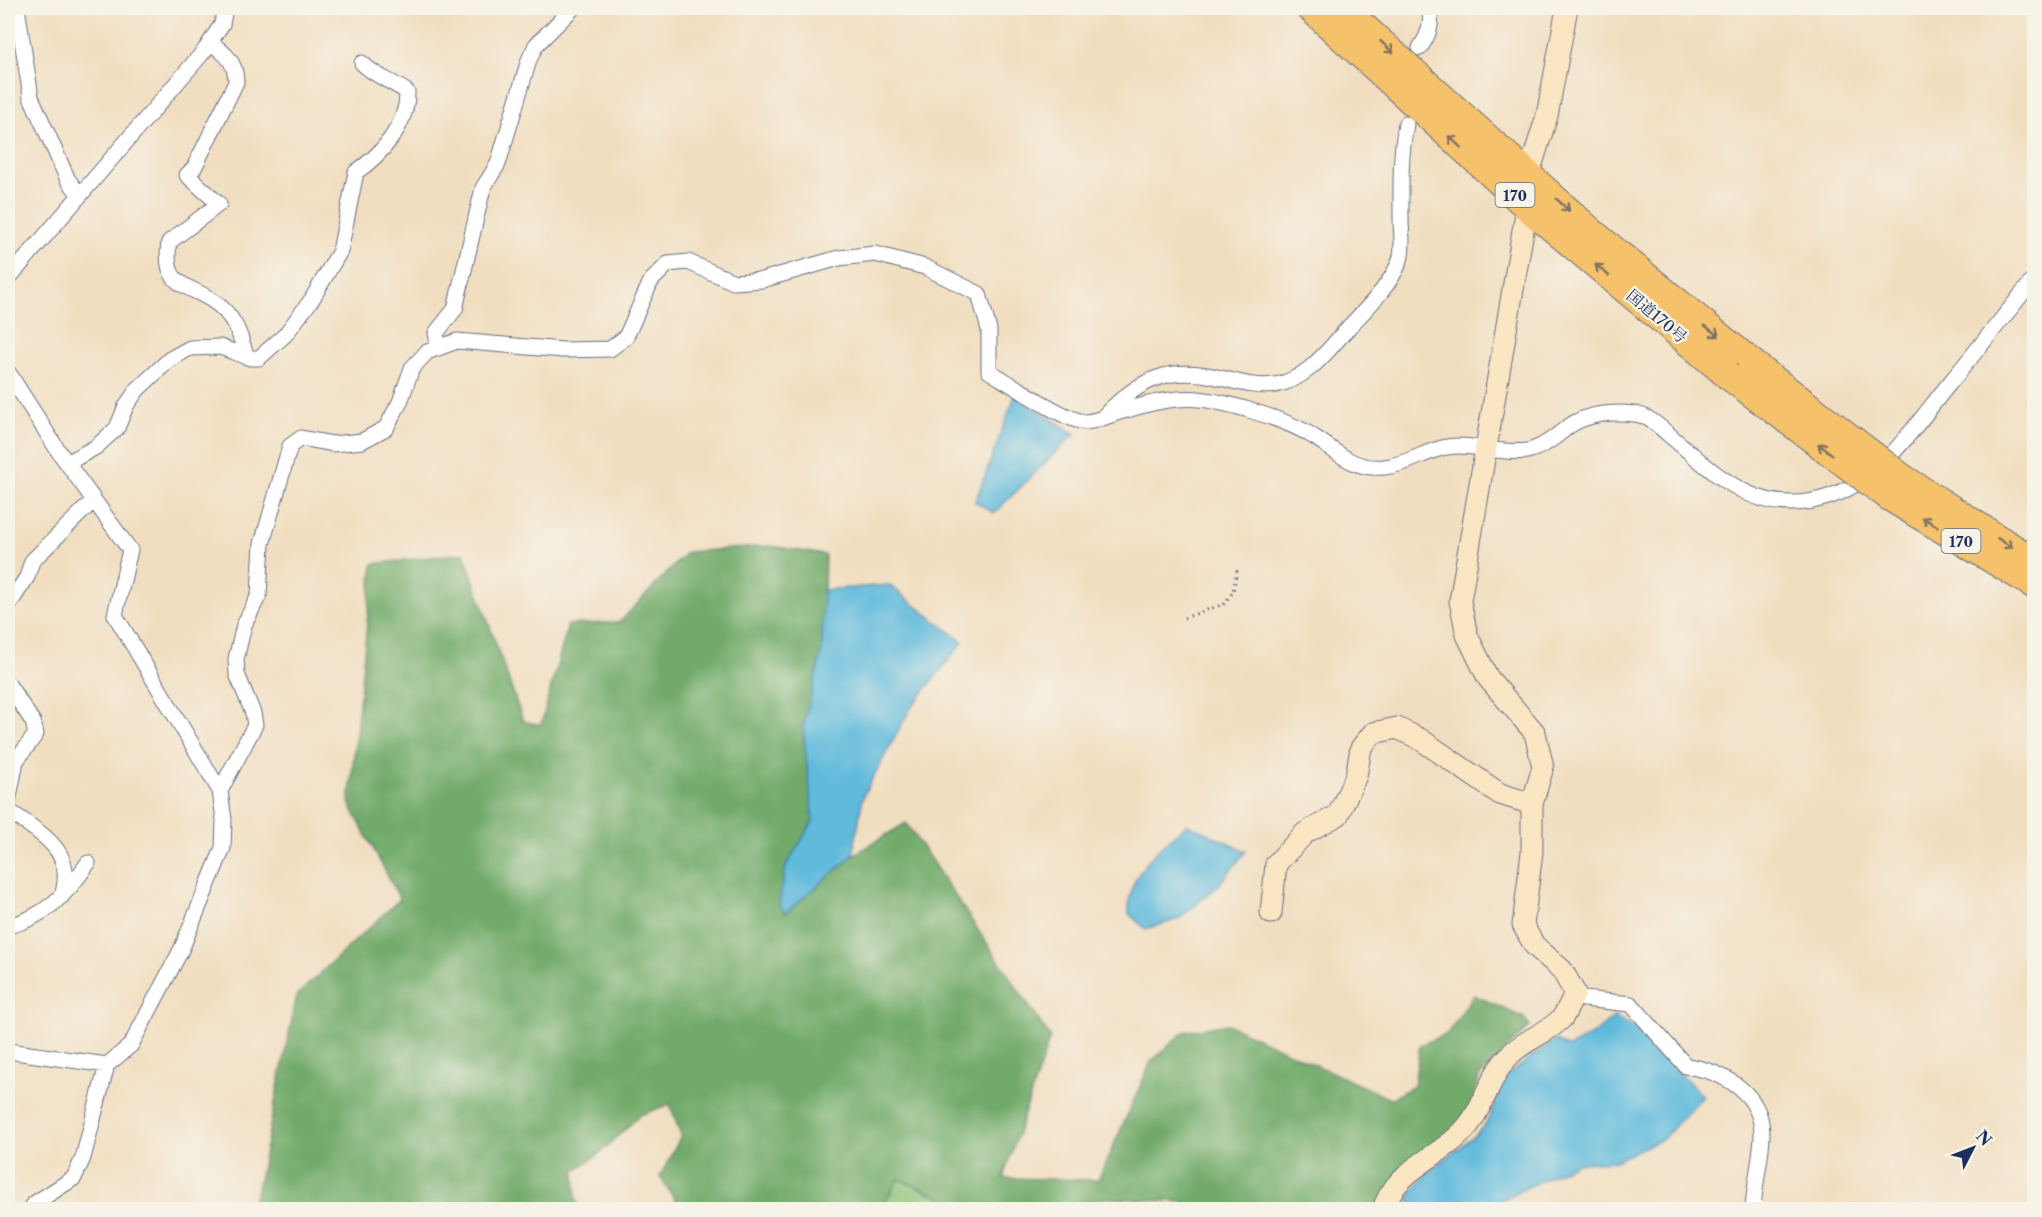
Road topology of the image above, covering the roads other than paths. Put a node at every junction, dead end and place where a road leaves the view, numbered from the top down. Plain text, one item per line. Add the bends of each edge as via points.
1 (17, 8) edge
2 (225, 8) edge
3 (573, 8) edge
4 (1310, 8) edge
5 (1343, 8) edge
6 (1429, 8) edge
7 (1568, 8) edge
8 (210, 42) junction
9 (1420, 48) dead end
10 (362, 63) dead end
11 (1406, 124) dead end
12 (1529, 173) junction
13 (81, 195) junction
14 (1527, 207) junction
15 (8, 279) edge
16 (2034, 279) edge
17 (439, 348) junction
18 (246, 356) junction
19 (1739, 369) junction
20 (10, 384) edge
21 (1104, 417) junction
22 (1486, 451) junction
23 (68, 463) junction
24 (1896, 487) junction
25 (94, 500) junction
26 (2034, 561) edge
27 (2034, 585) edge
28 (8, 606) edge
29 (8, 684) edge
30 (220, 791) junction
31 (8, 802) edge
32 (1532, 804) junction
33 (8, 810) edge
34 (88, 863) dead end
35 (62, 896) junction
36 (1272, 913) dead end
37 (8, 926) edge
38 (1575, 993) junction
39 (8, 1051) edge
40 (107, 1065) junction
41 (30, 1209) edge
42 (1383, 1209) edge
43 (1754, 1209) edge

1 - 13 street via 31,97 68,180
2 - 8 street via 222,24
3 - 17 street via 536,45 529,60 498,164 483,188 455,309 436,333
14 -> 4 highway, 国道170号 / 170
5 -> 12 highway, 国道170号 / 170
6 - 9 street via 1429,34
7 - 12 street via 1547,116
8 - 13 street
8 - 18 street via 230,57 236,82 187,175 219,204 169,242 167,258 171,273 183,287 212,300 233,320
10 - 18 street via 407,92 400,121 378,157 356,172 340,251 312,299 285,335 260,358
11 - 21 street via 1401,152 1401,257 1394,274 1364,312 1313,366 1296,378 1275,385 1252,386 1185,372 1167,375 1141,384
12 - 14 street
12 -> 19 highway, 国道170号 / 170
13 - 15 street
19 -> 14 highway, 国道170号 / 170
14 - 22 street
16 - 22 street via 1903,442 1876,469 1846,490 1828,497 1797,503 1774,502 1746,494 1638,414 1586,417 1530,450
17 - 21 street via 457,341 563,350 610,349 626,337 651,281 668,264 688,262 734,282 762,280 839,258 875,254 925,267 979,294 989,330 989,371 1083,423
17 - 30 street via 427,352 412,368 386,428 362,441 333,444 301,438 290,446 262,544 259,595 244,625 236,658 237,674 255,724
18 - 23 street via 220,346 190,348 170,359 137,390 117,428 96,447
19 - 24 highway, 国道170号 / 170, bridge
20 - 23 street
21 - 22 street via 1176,397 1221,402 1265,415 1313,436 1350,463 1369,468 1405,463 1443,447
22 - 32 street via 1460,601 1467,635 1488,678 1534,734 1543,767
23 - 25 street
24 -> 26 highway, 国道170号 / 170
27 -> 24 highway, 国道170号 / 170
25 - 28 street via 32,561 27,577
25 - 30 street via 130,550 115,615
29 - 31 street via 33,722 36,734 16,761
30 - 40 street via 223,848 181,951 131,1045
32 - 36 street via 1500,794 1420,738 1397,728 1373,733 1362,748 1356,776 1338,814 1305,833 1276,864
32 - 38 street via 1532,852 1523,925 1534,945 1562,970
33 - 35 street via 58,850 66,863 68,880
34 - 35 street
35 - 37 street via 39,914
38 - 42 street via 1561,1018 1513,1052 1494,1074 1470,1123 1442,1150 1407,1173 1387,1196
38 - 43 street via 1574,998 1631,1004 1686,1066 1731,1079 1755,1104 1762,1134
39 - 40 street
40 - 41 street via 83,1158 74,1178

